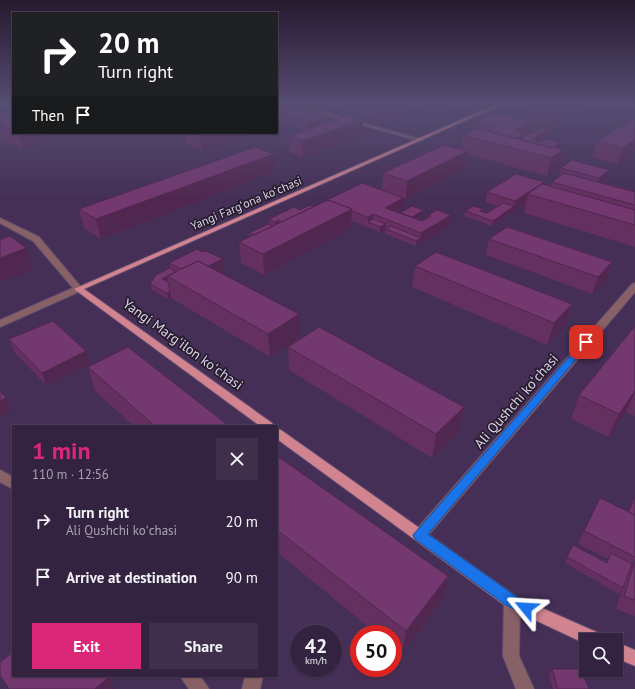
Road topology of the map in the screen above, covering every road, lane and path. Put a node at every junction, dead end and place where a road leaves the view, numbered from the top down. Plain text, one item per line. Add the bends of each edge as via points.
1 (407, 136) edge
2 (430, 136) edge
3 (421, 140) junction
4 (0, 220) edge
5 (635, 286) edge
6 (78, 289) junction
7 (0, 324) edge
8 (267, 425) edge
9 (278, 433) edge
10 (0, 475) edge
11 (12, 483) edge
12 (420, 535) junction
13 (512, 602) junction
14 (580, 633) edge
15 (623, 653) edge
16 (635, 658) edge
17 (190, 677) edge
18 (254, 677) edge
19 (200, 689) edge
20 (251, 689) edge
21 (525, 689) edge

1 - 3 street
2 - 3 main road, Yangi Fargʻona koʻchasi
3 - 6 main road, Yangi Fargʻona koʻchasi
4 - 6 street via 36,239
5 - 12 street, Ali Qushchi koʻchasi
6 - 7 street, Yangi Fargʻona koʻchasi
6 - 8 main road, Yangi Margʻilon koʻchasi
9 - 12 main road
10 - 11 street
12 - 13 main road
13 - 14 main road
13 - 21 street via 511,656
15 - 16 main road
17 - 19 street
18 - 20 street

